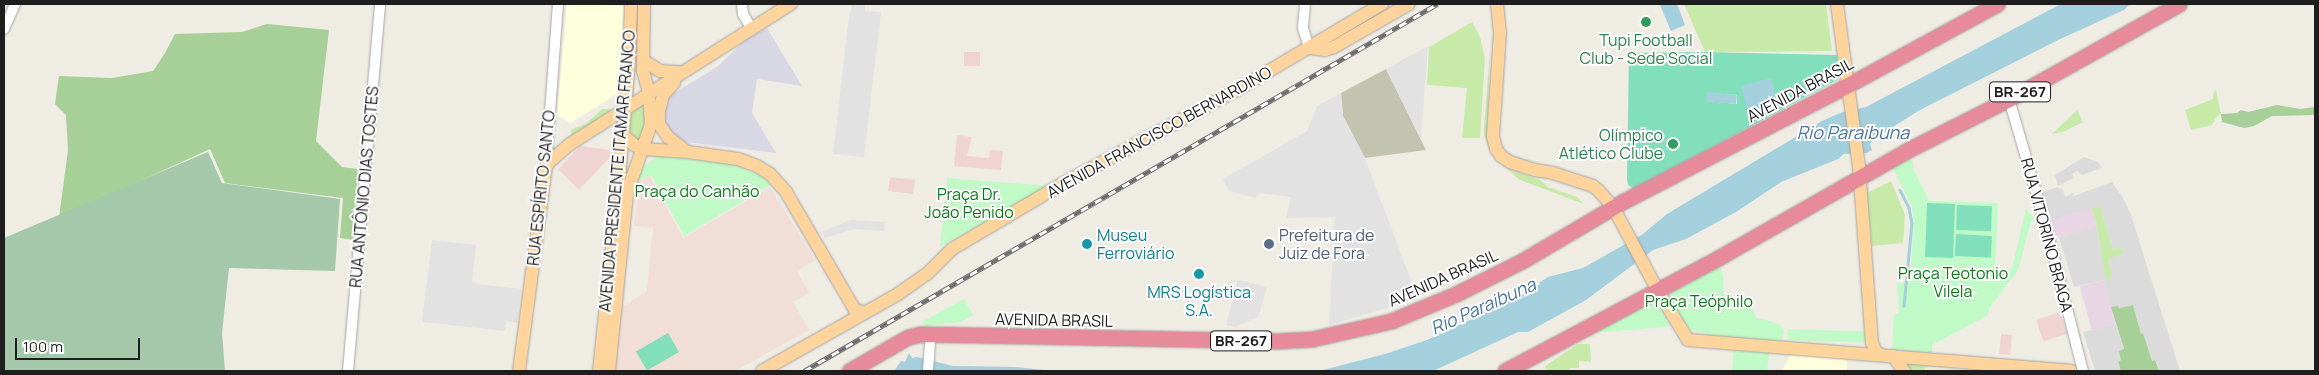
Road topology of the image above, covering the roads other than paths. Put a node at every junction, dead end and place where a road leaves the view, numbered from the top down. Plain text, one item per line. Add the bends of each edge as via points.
1 (15, 4) edge
2 (380, 4) edge
3 (558, 4) edge
4 (631, 4) edge
5 (644, 4) edge
6 (742, 4) edge
7 (791, 4) edge
8 (1305, 4) edge
9 (1382, 4) edge
10 (1409, 4) edge
11 (1497, 4) edge
12 (1837, 4) edge
13 (1997, 4) edge
14 (2179, 4) edge
15 (4, 28) edge
16 (752, 28) junction
17 (1309, 48) junction
18 (643, 60) junction
19 (684, 72) junction
20 (1848, 85) junction
21 (649, 93) junction
22 (2009, 99) junction
23 (624, 109) junction
24 (623, 135) junction
25 (643, 149) junction
26 (688, 152) junction
27 (546, 167) junction
28 (1859, 172) junction
29 (1617, 214) junction
30 (1656, 287) junction
31 (863, 312) junction
32 (1871, 334) junction
33 (607, 338) junction
34 (932, 338) junction
35 (1861, 354) junction
36 (1887, 356) junction
37 (2079, 359) junction
38 (766, 370) edge
39 (348, 371) edge
40 (519, 371) edge
41 (599, 371) edge
42 (609, 371) edge
43 (848, 371) edge
44 (928, 371) edge
45 (1505, 371) edge
46 (1904, 371) edge
47 (2070, 371) edge
48 (2083, 371) edge

1 - 15 street
2 - 39 street, RUA ANTÔNIO DIAS TOSTES
3 - 27 street, RUA ESPÍRITO SANTO
4 - 23 main road, AVENIDA PRESIDENTE ITAMAR FRANCO
5 - 18 main road, AVENIDA PRESIDENTE ITAMAR FRANCO
6 - 16 street via 743,14
7 - 16 main road
8 - 17 street via 1303,28
9 - 17 main road, AVENIDA FRANCISCO BERNARDINO
10 - 17 main road via 1334,47 1324,50
11 - 29 main road via 1500,33 1493,136 1496,149 1510,162 1593,186
12 - 20 main road
13 - 20 highway, AVENIDA BRASIL / BR-267
14 - 22 highway, BR-267
16 - 19 main road
17 - 31 main road, AVENIDA FRANCISCO BERNARDINO via 1062,184 952,250 927,274
18 - 19 main road via 660,71
18 - 21 main road, AVENIDA PRESIDENTE ITAMAR FRANCO
19 - 21 main road
19 - 26 main road via 663,95 659,124 674,143
20 - 28 main road
20 - 29 highway, AVENIDA BRASIL / BR-267
21 - 23 main road
21 - 25 main road, AVENIDA PRESIDENTE ITAMAR FRANCO via 651,124
22 - 28 highway, BR-267
22 - 37 street, RUA VITORINO BRAGA
23 - 24 main road, AVENIDA PRESIDENTE ITAMAR FRANCO
23 - 27 main road via 561,151
24 - 25 main road
24 - 33 main road, AVENIDA PRESIDENTE ITAMAR FRANCO
25 - 26 main road
25 - 33 main road, AVENIDA PRESIDENTE ITAMAR FRANCO via 627,193
26 - 31 main road via 757,166 779,182 855,310
27 - 40 main road, RUA ESPÍRITO SANTO
28 - 30 highway, BR-267 via 1840,191
28 - 32 main road
29 - 30 main road
29 - 34 highway, AVENIDA BRASIL / BR-267 via 1456,294 1391,321 1312,339
30 - 35 main road via 1688,340
30 - 45 highway, BR-267
31 - 38 main road, AVENIDA FRANCISCO BERNARDINO
32 - 35 main road
32 - 36 main road via 1873,346
33 - 41 main road
33 - 42 main road
34 - 43 highway, AVENIDA BRASIL / BR-267 via 908,337
34 - 44 street
35 - 36 main road
36 - 46 main road
36 - 47 main road
37 - 47 street
37 - 48 street, RUA VITORINO BRAGA

